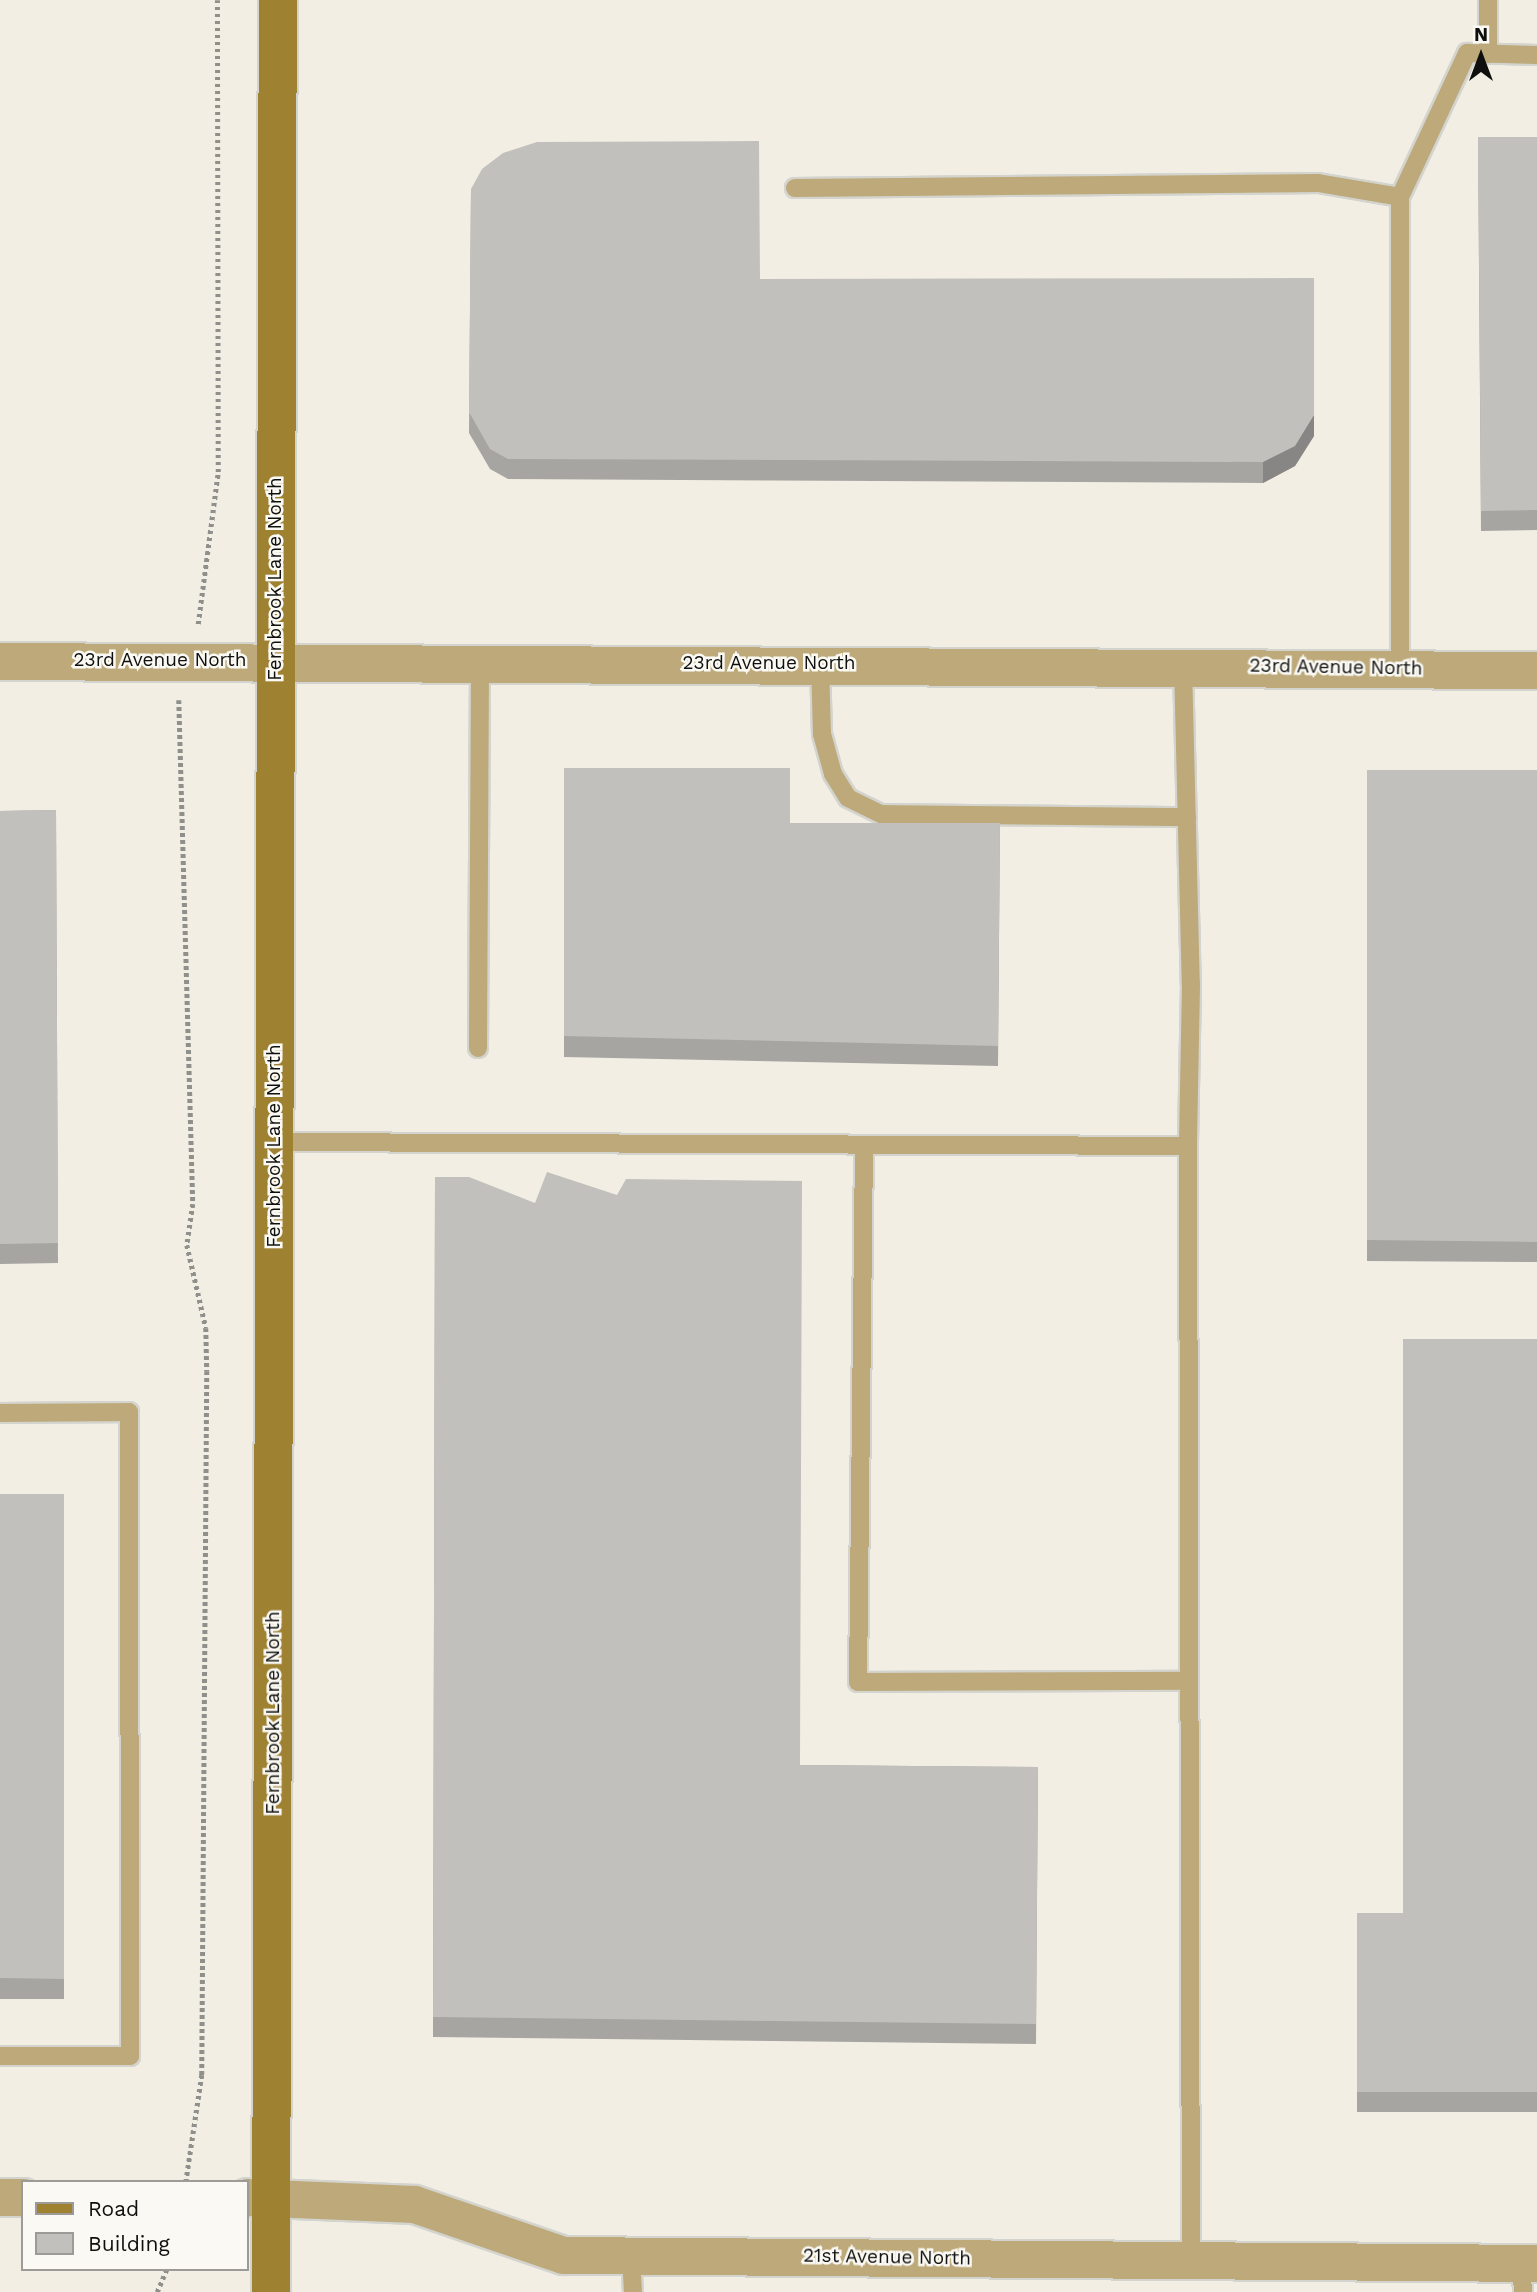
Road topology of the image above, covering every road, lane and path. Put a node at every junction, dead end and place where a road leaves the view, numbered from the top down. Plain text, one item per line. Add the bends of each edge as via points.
1 (217, 0) edge
2 (278, 0) edge
3 (1488, 0) edge
4 (1488, 54) junction
5 (1537, 55) edge
6 (795, 188) dead end
7 (1400, 197) junction
8 (275, 659) junction
9 (188, 660) junction
10 (480, 660) junction
11 (0, 661) edge
12 (820, 663) junction
13 (1183, 665) junction
14 (1400, 667) junction
15 (1537, 670) edge
16 (1187, 817) junction
17 (478, 1048) dead end
18 (274, 1142) junction
19 (864, 1145) junction
20 (1188, 1146) junction
21 (0, 1413) edge
22 (1189, 1681) junction
23 (0, 2056) edge
24 (186, 2180) edge
25 (0, 2197) edge
26 (21, 2197) edge
27 (259, 2197) edge
28 (631, 2255) junction
29 (1191, 2260) junction
30 (166, 2271) edge
31 (1527, 2273) edge
32 (157, 2292) edge
33 (271, 2292) edge
34 (632, 2292) edge

1 - 9 path via 218,472 207,592
2 - 8 street, Fernbrook Lane North
3 - 4 lane
4 - 5 lane
4 - 7 lane via 1467,53
6 - 7 lane via 1318,183
7 - 14 lane
8 - 9 street, 23rd Avenue North
8 - 10 street, 23rd Avenue North
8 - 18 street, Fernbrook Lane North
9 - 11 street, 23rd Avenue North
9 - 24 path via 178,697 193,1204 187,1245 206,1328 207,1371 202,2076
10 - 12 street, 23rd Avenue North
10 - 17 lane
12 - 13 street, 23rd Avenue North
12 - 16 lane via 822,734 833,774 848,798 881,814
13 - 14 street, 23rd Avenue North
13 - 16 lane
14 - 15 street, 23rd Avenue North
16 - 20 lane
18 - 19 lane
18 - 27 street, Fernbrook Lane North
19 - 20 lane
19 - 22 lane via 858,1682
20 - 22 lane
21 - 23 lane via 129,1412 130,2056
22 - 29 lane
25 - 26 street
27 - 28 street, 21st Avenue North via 414,2204 519,2245 563,2255
27 - 33 street, Fernbrook Lane North
28 - 29 street, 21st Avenue North
28 - 34 lane
29 - 31 street, 21st Avenue North
30 - 32 path

